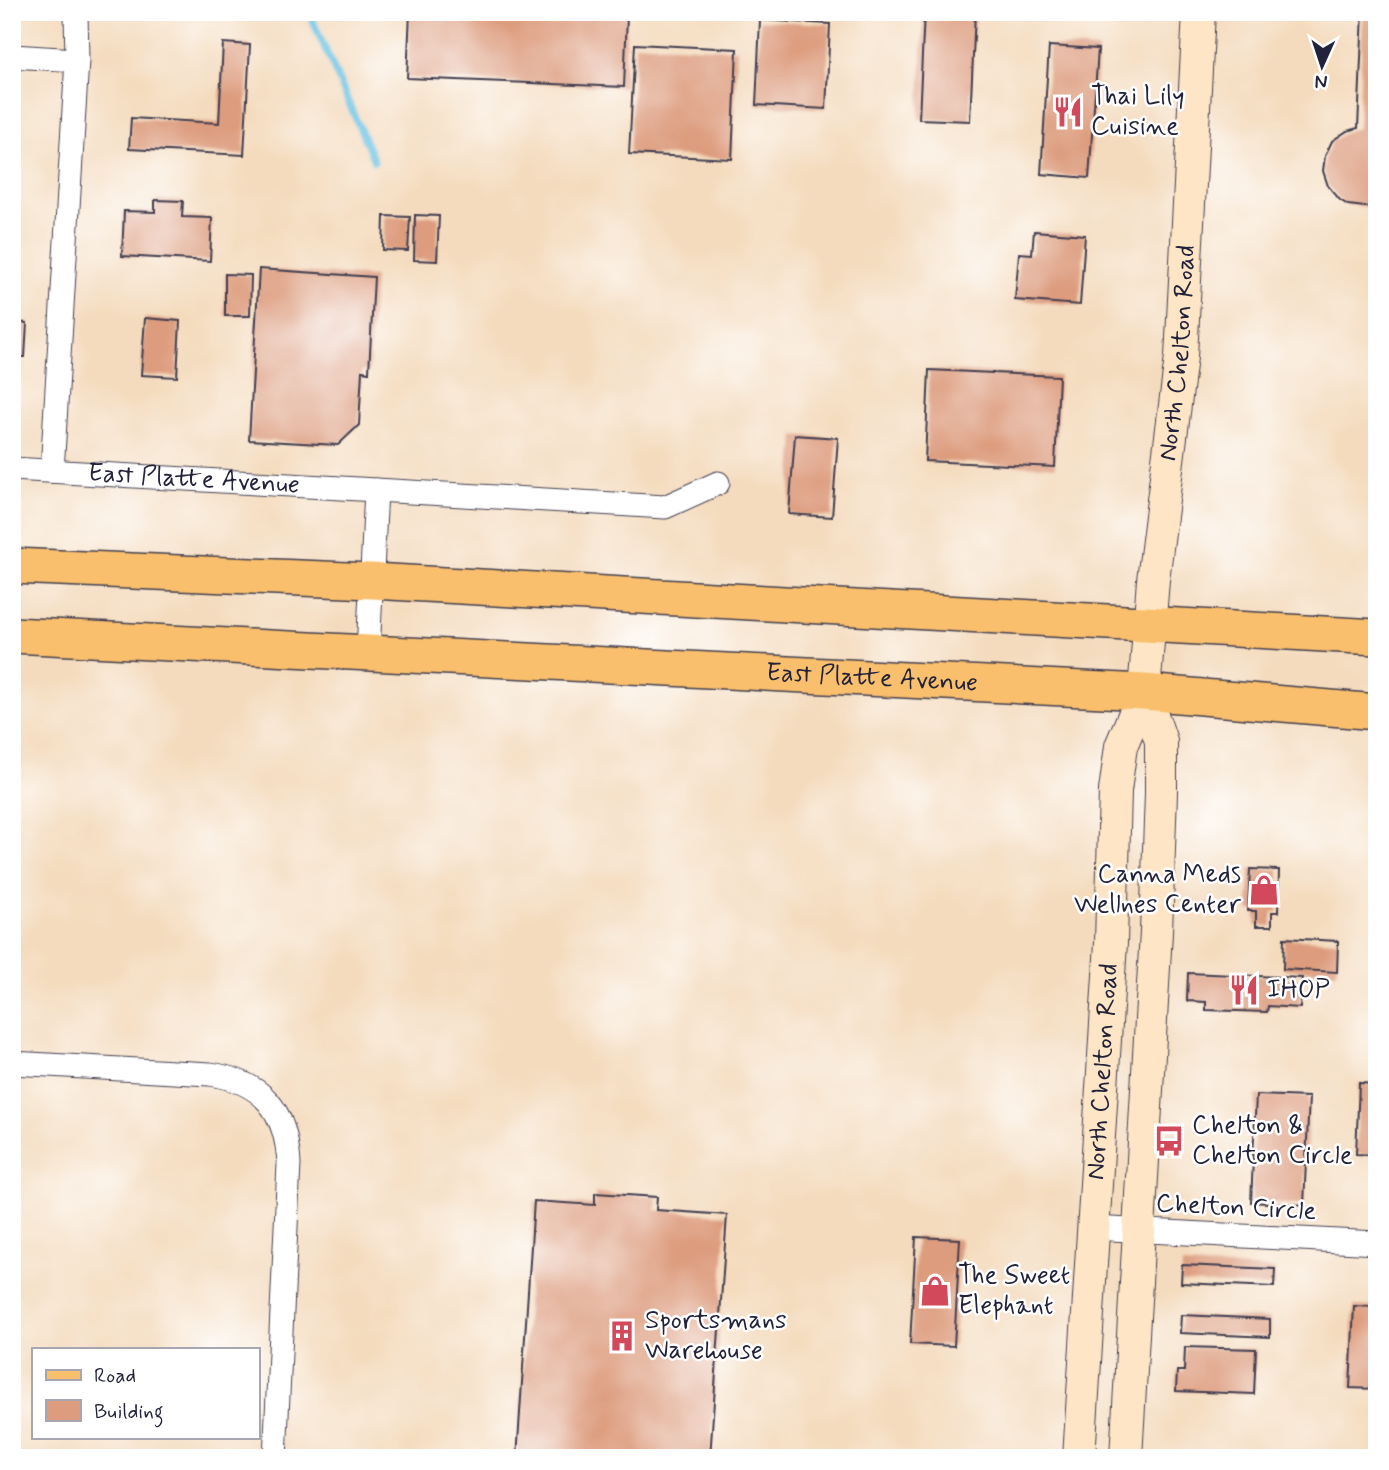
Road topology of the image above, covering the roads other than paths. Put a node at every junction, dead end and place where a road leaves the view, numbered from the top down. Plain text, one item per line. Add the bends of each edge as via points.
1 (76, 12) edge
2 (1199, 12) edge
3 (12, 56) edge
4 (77, 60) junction
5 (12, 469) edge
6 (52, 471) junction
7 (718, 483) dead end
8 (376, 489) junction
9 (12, 566) edge
10 (372, 581) junction
11 (1149, 623) junction
12 (12, 635) edge
13 (1377, 636) edge
14 (368, 653) junction
15 (1144, 692) junction
16 (1377, 712) edge
17 (12, 1063) edge
18 (1092, 1228) junction
19 (1139, 1231) junction
20 (1377, 1243) edge
21 (275, 1458) edge
22 (1079, 1458) edge
23 (1126, 1458) edge

1 - 4 street
2 - 11 main road, North Chelton Road via 1181,357
3 - 4 street
4 - 6 street
5 - 6 street, East Platte Avenue
6 - 8 street, East Platte Avenue
7 - 8 street, East Platte Avenue via 665,507
8 - 10 street
9 - 10 main road
10 - 11 main road
10 - 14 street
11 - 13 main road
11 - 15 main road, North Chelton Road
12 - 14 main road, East Platte Avenue
14 - 15 main road, East Platte Avenue
15 - 16 main road, East Platte Avenue
15 - 18 main road, North Chelton Road via 1121,746 1115,791 1111,943
15 - 19 main road, North Chelton Road via 1161,741 1161,793
17 - 21 street via 230,1077 247,1084 275,1110 284,1128 289,1164
18 - 19 street, Chelton Circle
18 - 22 main road, North Chelton Road
19 - 20 street, Chelton Circle
19 - 23 main road, North Chelton Road

